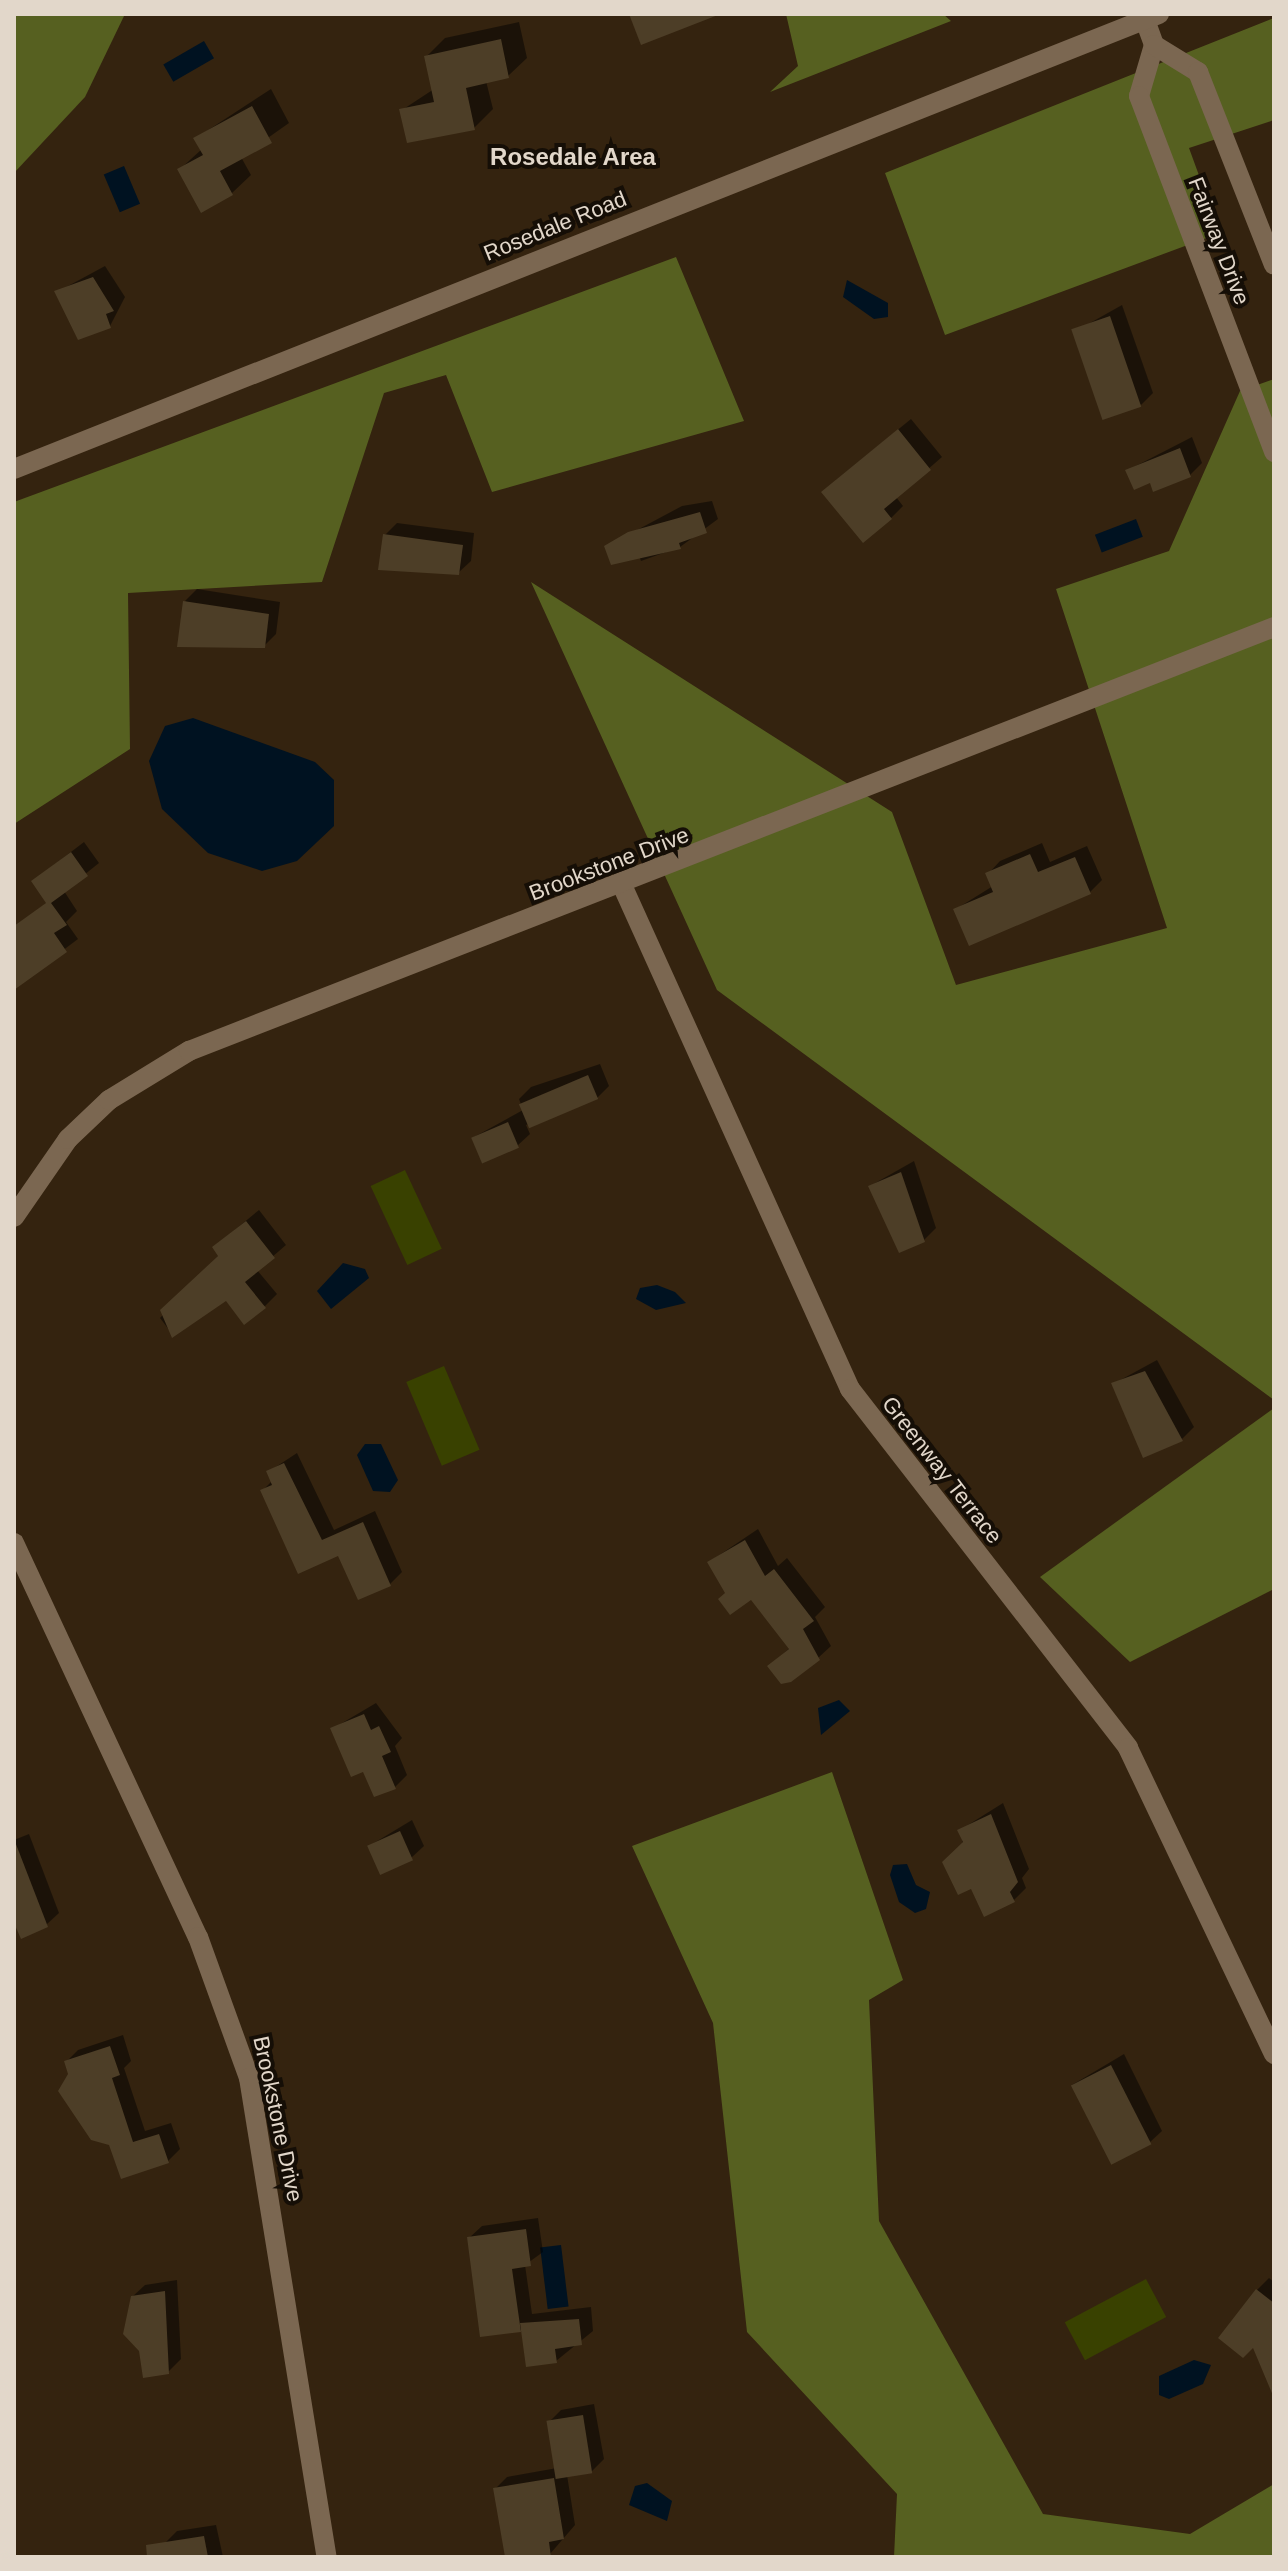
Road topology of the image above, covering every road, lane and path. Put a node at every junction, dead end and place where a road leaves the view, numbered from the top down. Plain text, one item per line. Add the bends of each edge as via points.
1 (1152, 17) edge
2 (1154, 45) junction
3 (1274, 265) edge
4 (1274, 452) edge
5 (14, 469) edge
6 (1274, 627) edge
7 (622, 885) junction
8 (14, 1217) edge
9 (14, 1543) edge
10 (1274, 2054) edge
11 (327, 2557) edge

1 - 2 street
1 - 5 street, Rosedale Road
2 - 3 street, Fairway Drive via 1198,72
2 - 4 street, Fairway Drive via 1139,96
6 - 7 street, Brookstone Drive
7 - 8 street, Brookstone Drive via 150,1071 68,1139
7 - 10 street, Greenway Terrace via 850,1389 1128,1748
9 - 11 street, Brookstone Drive via 198,1937 236,2035 266,2152

